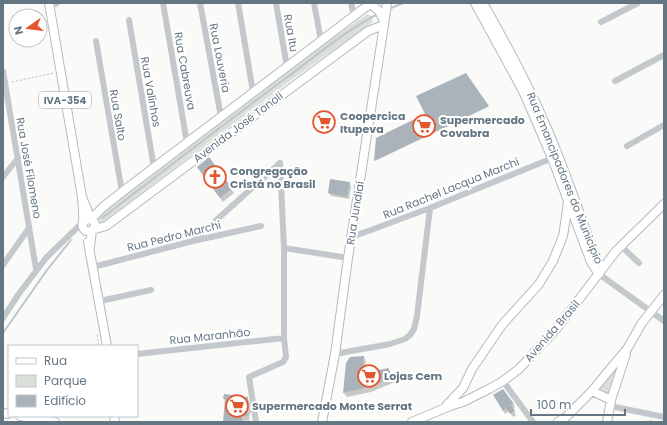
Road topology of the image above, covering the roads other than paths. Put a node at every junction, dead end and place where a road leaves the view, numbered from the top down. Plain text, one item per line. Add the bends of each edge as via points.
1 (163, 3) edge
2 (200, 3) edge
3 (238, 3) edge
4 (276, 3) edge
5 (314, 3) edge
6 (351, 3) edge
7 (372, 3) edge
8 (475, 3) edge
9 (483, 3) edge
10 (638, 3) edge
11 (52, 4) edge
12 (384, 15) edge
13 (354, 16) junction
14 (129, 20) dead end
15 (601, 22) dead end
16 (96, 41) dead end
17 (321, 41) junction
18 (664, 55) edge
19 (287, 67) junction
20 (3, 71) edge
21 (615, 81) dead end
22 (4, 86) edge
23 (253, 92) junction
24 (221, 117) junction
25 (664, 125) edge
26 (187, 143) junction
27 (627, 146) dead end
28 (555, 157) junction
29 (18, 158) junction
30 (154, 168) junction
31 (3, 177) edge
32 (122, 192) junction
33 (82, 197) junction
34 (568, 200) junction
35 (664, 204) edge
36 (103, 207) junction
37 (430, 208) junction
38 (87, 220) junction
39 (261, 226) dead end
40 (29, 228) junction
41 (89, 231) junction
42 (352, 237) junction
43 (192, 241) junction
44 (621, 246) junction
45 (284, 248) junction
46 (348, 258) junction
47 (639, 263) dead end
48 (3, 265) edge
49 (93, 267) junction
50 (36, 269) junction
51 (600, 271) junction
52 (152, 290) dead end
53 (664, 295) edge
54 (100, 301) junction
55 (651, 312) junction
56 (3, 318) edge
57 (664, 321) edge
58 (284, 338) junction
59 (107, 345) edge
60 (627, 349) junction
61 (138, 354) edge
62 (335, 354) junction
63 (503, 381) junction
64 (463, 388) junction
65 (592, 391) junction
66 (480, 393) junction
67 (610, 403) junction
68 (444, 409) junction
69 (26, 417) edge
70 (664, 417) edge
71 (55, 422) edge
72 (256, 422) edge
73 (322, 422) edge
74 (412, 422) edge
75 (533, 422) edge
76 (558, 422) edge
77 (607, 422) edge

1 - 26 street, Rua Cabreuva
2 - 24 street, Rua Louveria
3 - 23 street
4 - 19 street, Rua Itu
5 - 17 street
6 - 13 street
7 - 12 main road
7 - 13 main road, Avenida José Tonoli
8 - 28 main road, Rua Emancipadores do Município via 524,91
9 - 28 main road, Rua Emancipadores do Município via 542,116
10 - 15 street
11 - 33 main road, IVA-354 via 60,71
12 - 41 main road, Avenida José Tonoli via 368,31 106,226
12 - 42 main road, Rua Jundiaí
13 - 17 main road, Avenida José Tonoli
14 - 30 street, Rua Valinhos
16 - 32 street, Rua Salto
17 - 19 main road, Avenida José Tonoli
18 - 21 street
19 - 23 main road, Avenida José Tonoli
20 - 22 street, Rua José Filomeno
22 - 29 street, Rua José Filomeno
23 - 24 main road, Avenida José Tonoli
24 - 26 main road, Avenida José Tonoli
25 - 27 street
26 - 30 main road, Avenida José Tonoli
28 - 34 main road, Rua Emancipadores do Município
28 - 37 street, Rua Rachel Lacqua Marchi
28 - 51 main road, Rua Emancipadores do Município
29 - 31 street
29 - 40 street, Rua José Filomeno
30 - 32 main road, Avenida José Tonoli
32 - 36 main road, Avenida José Tonoli
33 - 36 main road via 94,207
33 - 38 main road, IVA-354
34 - 51 main road, Rua Emancipadores do Município via 591,262
34 - 64 main road, Rua Emancipadores do Município via 563,236 553,261 539,284 489,343
35 - 44 main road, Avenida Brasil
36 - 38 main road, Avenida José Tonoli
37 - 42 street, Rua Rachel Lacqua Marchi
37 - 62 street via 414,329 405,339 390,344
38 - 41 main road via 95,224
38 - 50 street, Avenida José Tonoli
39 - 43 street, Rua Pedro Marchi
40 - 48 street
40 - 50 street, Rua José Filomeno
41 - 49 main road
42 - 46 main road, Rua Jundiaí
43 - 45 street via 280,163
43 - 49 street, Rua Pedro Marchi
44 - 47 street
44 - 51 main road, Avenida Brasil
45 - 46 street
45 - 58 street
46 - 62 main road, Rua Jundiaí
49 - 54 main road
50 - 56 street, Avenida José Tonoli
51 - 55 street
51 - 63 main road, Avenida Brasil via 557,328 519,369
52 - 54 street
53 - 55 main road
54 - 59 main road
55 - 57 street
55 - 60 main road
58 - 61 street, Rua Maranhão
58 - 72 street via 286,357 283,362 249,377
60 - 65 main road
60 - 67 main road
62 - 73 main road, Rua Jundiaí
63 - 66 main road, Avenida Brasil
63 - 75 street
64 - 66 main road via 468,393
64 - 68 main road, Rua Emancipadores do Município
65 - 67 main road
65 - 76 main road
66 - 68 main road, Avenida Brasil
67 - 70 street
67 - 77 main road
68 - 74 main road, Avenida Brasil
69 - 71 main road

